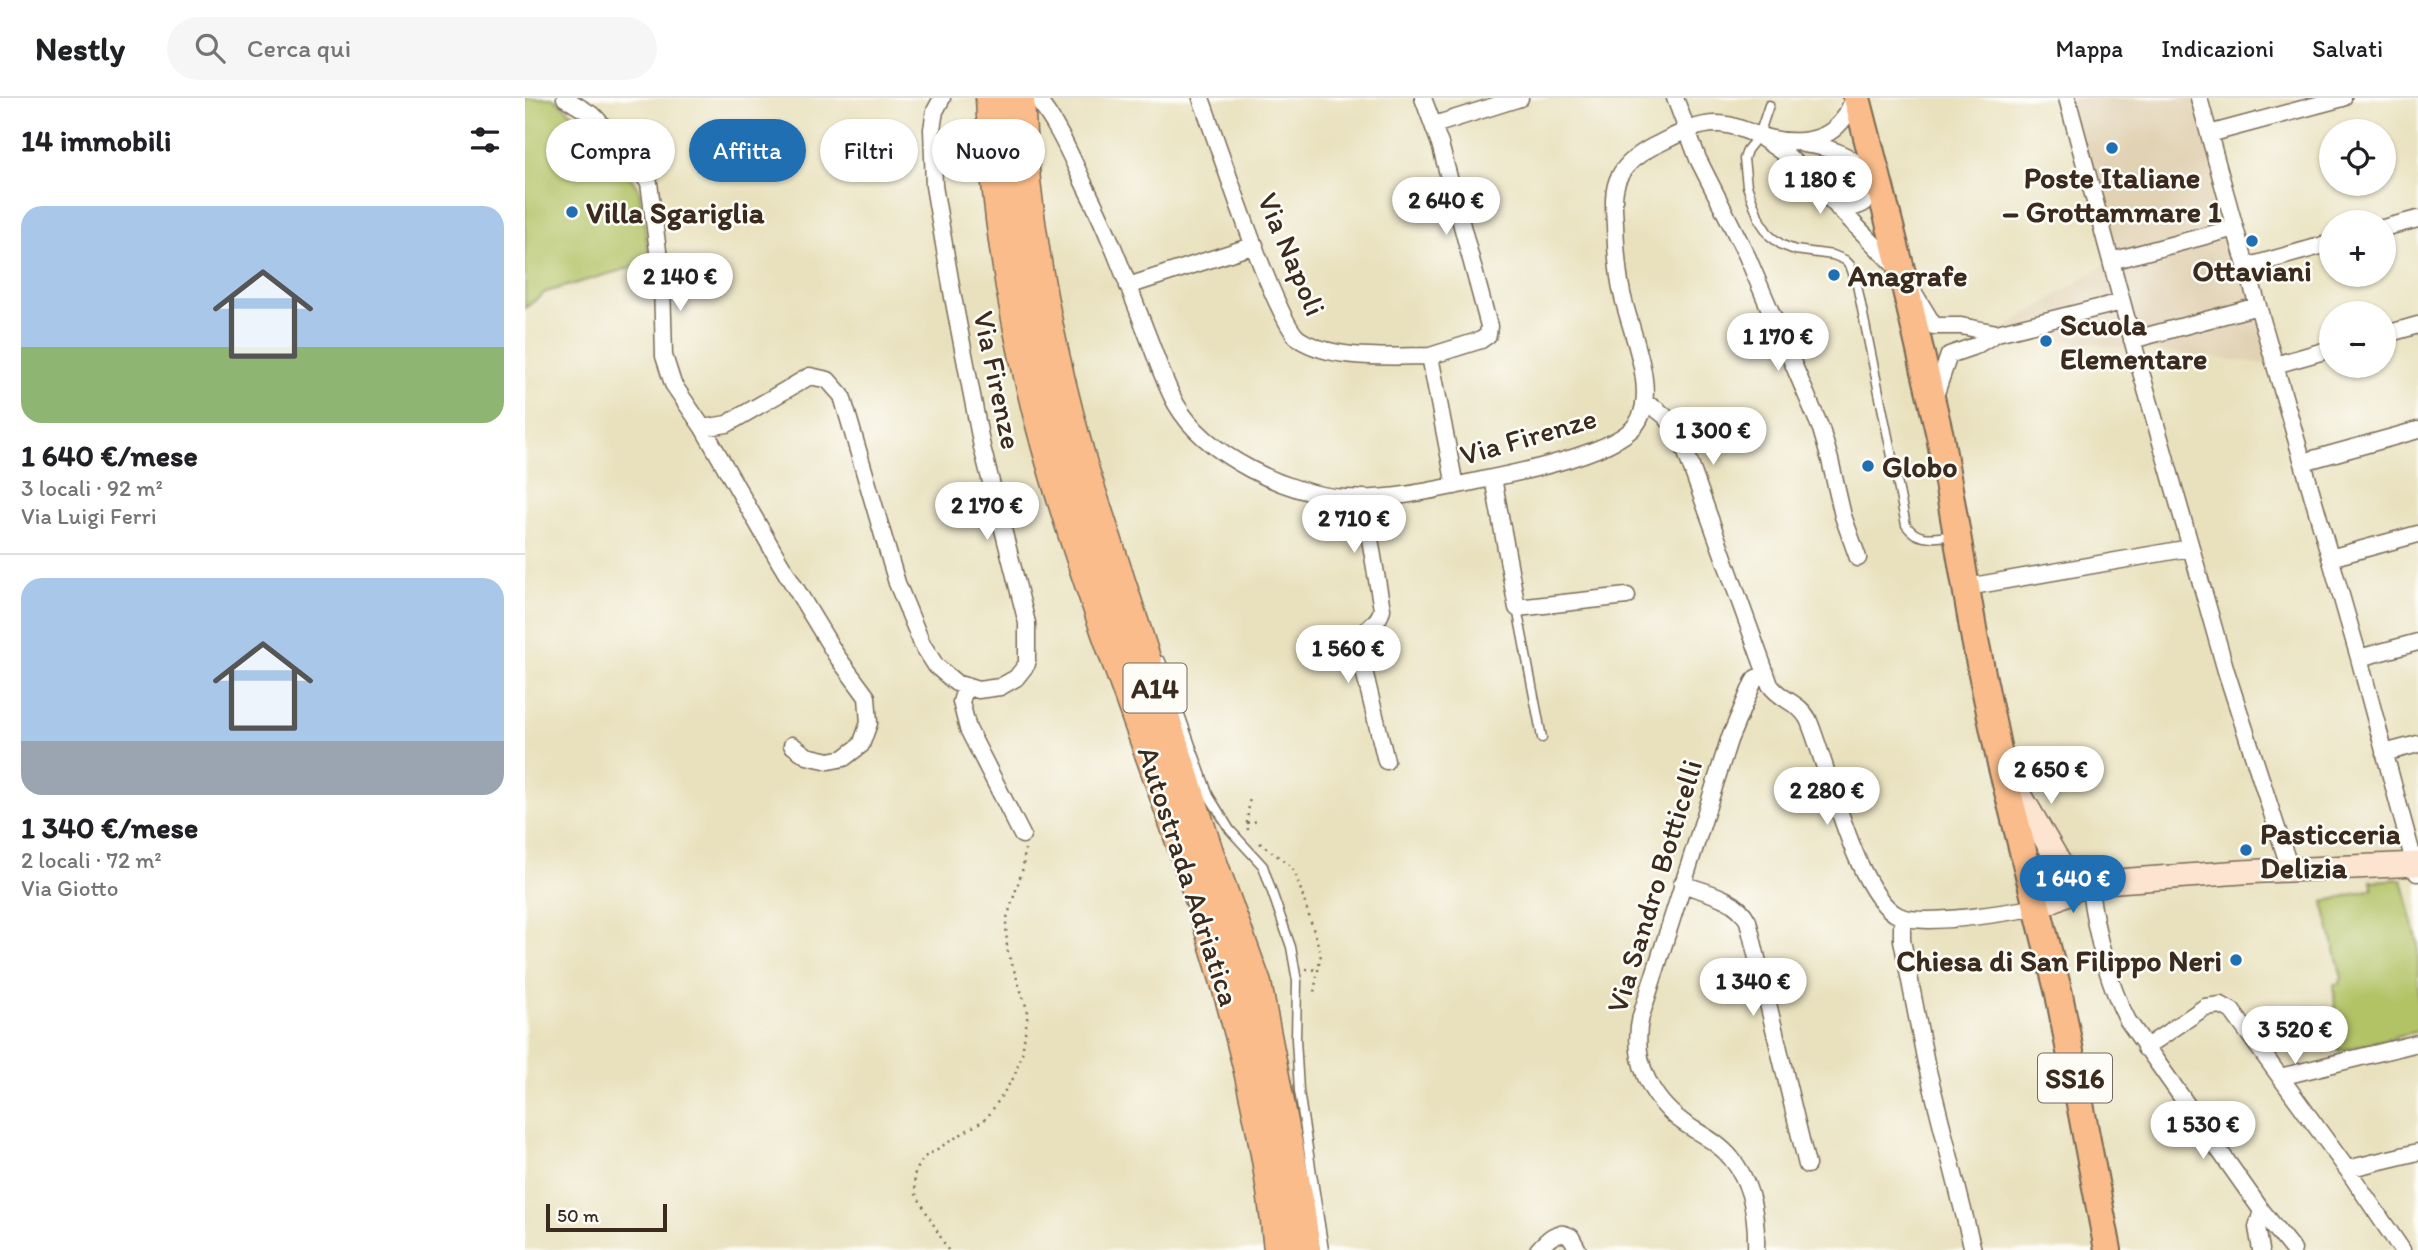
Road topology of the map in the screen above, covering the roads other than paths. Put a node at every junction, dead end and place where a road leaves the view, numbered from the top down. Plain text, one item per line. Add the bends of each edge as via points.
1 (565, 98) edge
2 (942, 98) edge
3 (1036, 98) edge
4 (1201, 98) edge
5 (1423, 98) edge
6 (1520, 98) edge
7 (1675, 98) edge
8 (1856, 98) edge
9 (2067, 98) edge
10 (2199, 98) edge
11 (2343, 98) edge
12 (1769, 106) dead end
13 (1005, 111) edge
14 (1434, 125) junction
15 (1686, 131) junction
16 (2209, 134) junction
17 (1759, 135) junction
18 (1794, 142) junction
19 (1880, 187) junction
20 (1838, 208) junction
21 (2418, 219) edge
22 (2396, 225) edge
23 (2235, 228) junction
24 (1255, 245) junction
25 (2319, 246) edge
26 (2111, 261) junction
27 (2246, 267) junction
28 (1902, 274) junction
29 (1129, 286) junction
30 (2122, 302) junction
31 (2258, 306) junction
32 (2418, 325) edge
33 (2396, 331) edge
34 (1997, 333) junction
35 (1926, 337) junction
36 (2132, 340) junction
37 (2319, 352) edge
38 (1949, 355) junction
39 (1430, 356) junction
40 (2275, 365) junction
41 (1062, 388) junction
42 (1644, 403) junction
43 (1933, 403) junction
44 (703, 428) junction
45 (2418, 430) edge
46 (2303, 462) junction
47 (1493, 478) junction
48 (1455, 486) junction
49 (1363, 498) junction
50 (1114, 530) dead end
51 (1958, 534) junction
52 (2418, 534) edge
53 (2190, 548) junction
54 (2328, 552) junction
55 (1858, 558) dead end
56 (1967, 587) junction
57 (1627, 596) dead end
58 (1517, 608) junction
59 (2418, 642) edge
60 (1156, 646) dead end
61 (2359, 658) junction
62 (1765, 674) junction
63 (966, 686) junction
64 (1542, 738) dead end
65 (2418, 744) edge
66 (792, 745) dead end
67 (2384, 753) junction
68 (2000, 760) junction
69 (1386, 761) dead end
70 (1022, 835) road end
71 (2417, 868) edge
72 (2290, 869) junction
73 (2081, 880) junction
74 (1682, 884) junction
75 (2035, 895) junction
76 (1902, 917) junction
77 (2418, 1043) edge
78 (2145, 1048) junction
79 (2280, 1077) junction
80 (2418, 1152) edge
81 (1807, 1165) dead end
82 (2347, 1169) junction
83 (2262, 1211) junction
84 (1279, 1250) edge
85 (1305, 1250) edge
86 (1324, 1250) edge
87 (1538, 1250) edge
88 (1578, 1250) edge
89 (1756, 1250) edge
90 (1973, 1250) edge
91 (2108, 1250) edge
92 (2261, 1250) edge
93 (2293, 1250) edge
94 (2402, 1250) edge

1 - 44 street via 594,116 649,183 662,281 664,356 673,384
2 - 63 street, Via Firenze via 932,129 936,201 982,446 1027,622 1027,664 1016,678 1000,687 978,690
3 - 29 street, Via Firenze via 1052,119
4 - 24 street, Via Napoli
5 - 14 street
6 - 14 street
7 - 15 street
8 - 18 street via 1842,122 1814,139
8 - 19 main road, SS16
9 - 26 street
10 - 16 street
11 - 16 street
12 - 17 lane
13 - 41 highway, Autostrada Adriatica / A14
13 - 84 highway, Autostrada Adriatica / A14 via 998,202 1048,452 1227,983 1261,1128
14 - 39 street, Via Napoli via 1489,331 1481,340
15 - 17 street via 1721,123
15 - 42 street via 1635,158 1619,176 1615,190 1618,269 1643,375
15 - 55 street via 1800,379 1826,444
16 - 23 street
17 - 18 street
17 - 20 street via 1789,157
17 - 51 lane via 1747,150 1744,167 1763,227 1788,248 1833,255 1850,265 1906,525 1920,537
18 - 19 street via 1850,157
19 - 20 street via 1867,204
19 - 28 main road, SS16
20 - 28 street
21 - 22 street
23 - 26 street
23 - 27 street
24 - 29 street
24 - 39 street, Via Napoli via 1286,322 1299,338 1335,352
25 - 27 street
26 - 30 street
27 - 31 street
28 - 35 main road, SS16
29 - 49 street, Via Firenze via 1177,405 1204,437 1275,480 1331,497
30 - 34 street
30 - 36 street
31 - 36 street
31 - 40 street
32 - 33 street
34 - 35 street via 1961,326
34 - 38 street
35 - 38 street via 1927,355
35 - 43 main road, SS16
36 - 53 street
37 - 40 street
38 - 43 street
39 - 48 street
40 - 46 street
41 - 50 lane
41 - 85 highway, Autostrada Adriatica / A14 via 1089,487 1256,984
42 - 47 street, Via Firenze via 1635,427 1616,441
42 - 62 street via 1663,412 1675,428 1695,472
43 - 51 main road, SS16
44 - 63 street via 727,424 810,376 828,380 842,396 897,583 922,644 936,666
44 - 66 street via 779,561 867,697 869,723 861,745 844,758 829,761 807,756
45 - 46 street
46 - 54 street
47 - 48 street, Via Firenze
47 - 58 street
48 - 49 street, Via Firenze
49 - 69 street via 1381,609 1358,646
51 - 56 main road, SS16
52 - 54 street
53 - 56 street
53 - 72 street
54 - 61 street
56 - 68 main road, SS16
57 - 58 street
58 - 64 lane
59 - 61 street
60 - 86 lane via 1209,796 1230,830 1263,866 1291,947 1297,981 1299,1091
61 - 67 street
62 - 74 street, Via Sandro Botticelli via 1756,678 1739,714
62 - 76 street via 1780,697 1805,713 1861,871 1878,897
63 - 70 street via 961,702 968,729
65 - 67 street
67 - 71 street
68 - 73 street via 2055,857
68 - 75 main road, SS16
71 - 72 street
72 - 73 street
73 - 75 street
73 - 78 street via 2118,999
74 - 81 street via 1729,902 1748,922
74 - 89 street, Via Sandro Botticelli via 1641,1016 1639,1059 1646,1079 1664,1104 1724,1151 1739,1169 1753,1208
75 - 76 street via 1977,916
75 - 91 main road, SS16 via 2064,1016
76 - 90 street via 1902,940 1926,1063
77 - 79 street
78 - 79 street via 2205,1007 2221,1005 2235,1015
78 - 83 street
79 - 82 street
80 - 82 street
82 - 94 street
83 - 92 street via 2257,1227
83 - 93 street
87 - 88 street via 1555,1235 1566,1234

